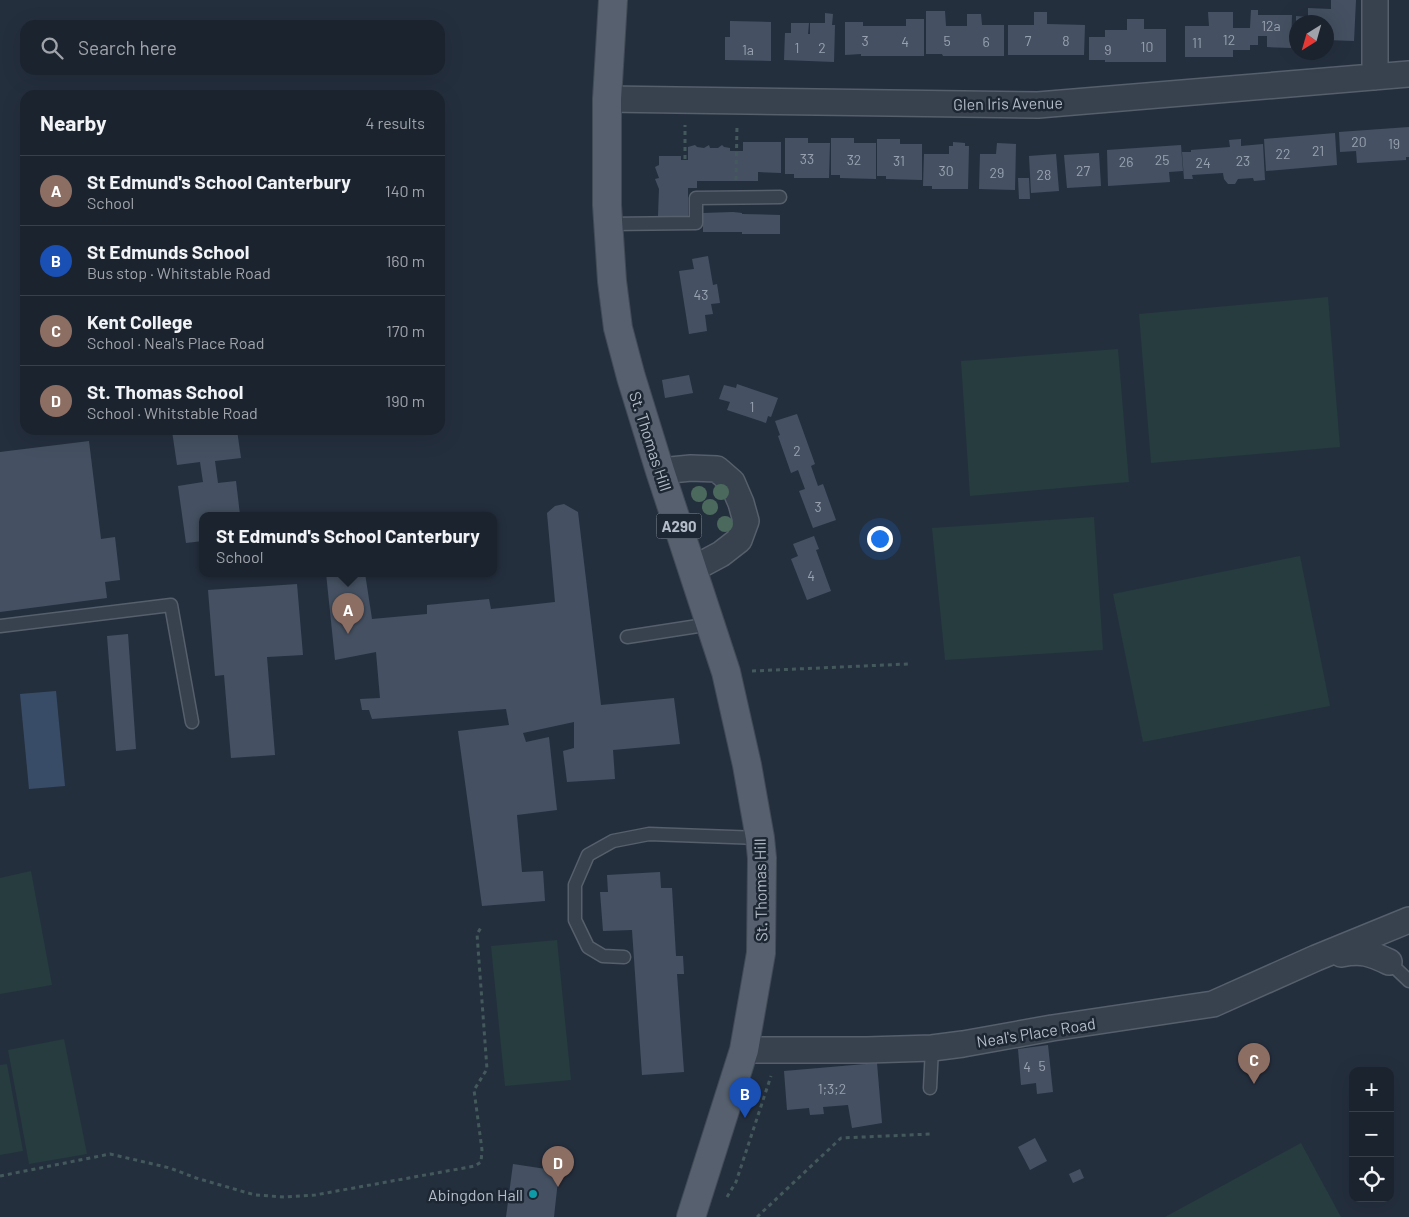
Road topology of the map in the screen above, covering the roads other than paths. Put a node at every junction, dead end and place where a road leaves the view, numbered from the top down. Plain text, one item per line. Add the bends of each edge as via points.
1 (613, 0) edge
2 (1376, 0) edge
3 (1409, 74) edge
4 (1375, 77) junction
5 (606, 99) junction
6 (780, 197) dead end
7 (608, 224) junction
8 (660, 471) junction
9 (693, 568) junction
10 (711, 624) junction
11 (0, 626) edge
12 (627, 638) dead end
13 (192, 722) dead end
14 (760, 838) junction
15 (1409, 920) edge
16 (624, 957) dead end
17 (1316, 958) junction
18 (1389, 962) joint
19 (1409, 981) edge
20 (932, 1048) junction
21 (744, 1050) junction
22 (930, 1088) dead end
23 (691, 1217) edge

1 - 5 main road, St. Thomas Hill / A290
2 - 4 street
3 - 4 street, Glen Iris Avenue
4 - 5 street, Glen Iris Avenue via 1038,105
5 - 7 main road, St. Thomas Hill / A290
6 - 7 lane via 696,198 696,223
7 - 8 main road, St. Thomas Hill / A290 via 618,328
8 - 9 main road, St. Thomas Hill / A290
8 - 9 street via 718,469 732,482 741,503 746,521 739,540 721,554
9 - 10 main road, St. Thomas Hill / A290
10 - 12 lane
10 - 14 main road, St. Thomas Hill / A290 via 726,672
11 - 13 lane via 171,605
14 - 16 lane via 649,834 613,841 588,855 575,885 575,920 588,947 603,956
14 - 21 main road, St. Thomas Hill / A290 via 761,952
15 - 17 street, Neal's Place Road
17 - 18 street, Neal's Place Road via 1356,951 1371,953
17 - 20 street, Neal's Place Road via 1213,1004
18 - 19 lane, Neal's Place Road
20 - 21 street, Neal's Place Road
20 - 22 lane
21 - 23 main road, A290

